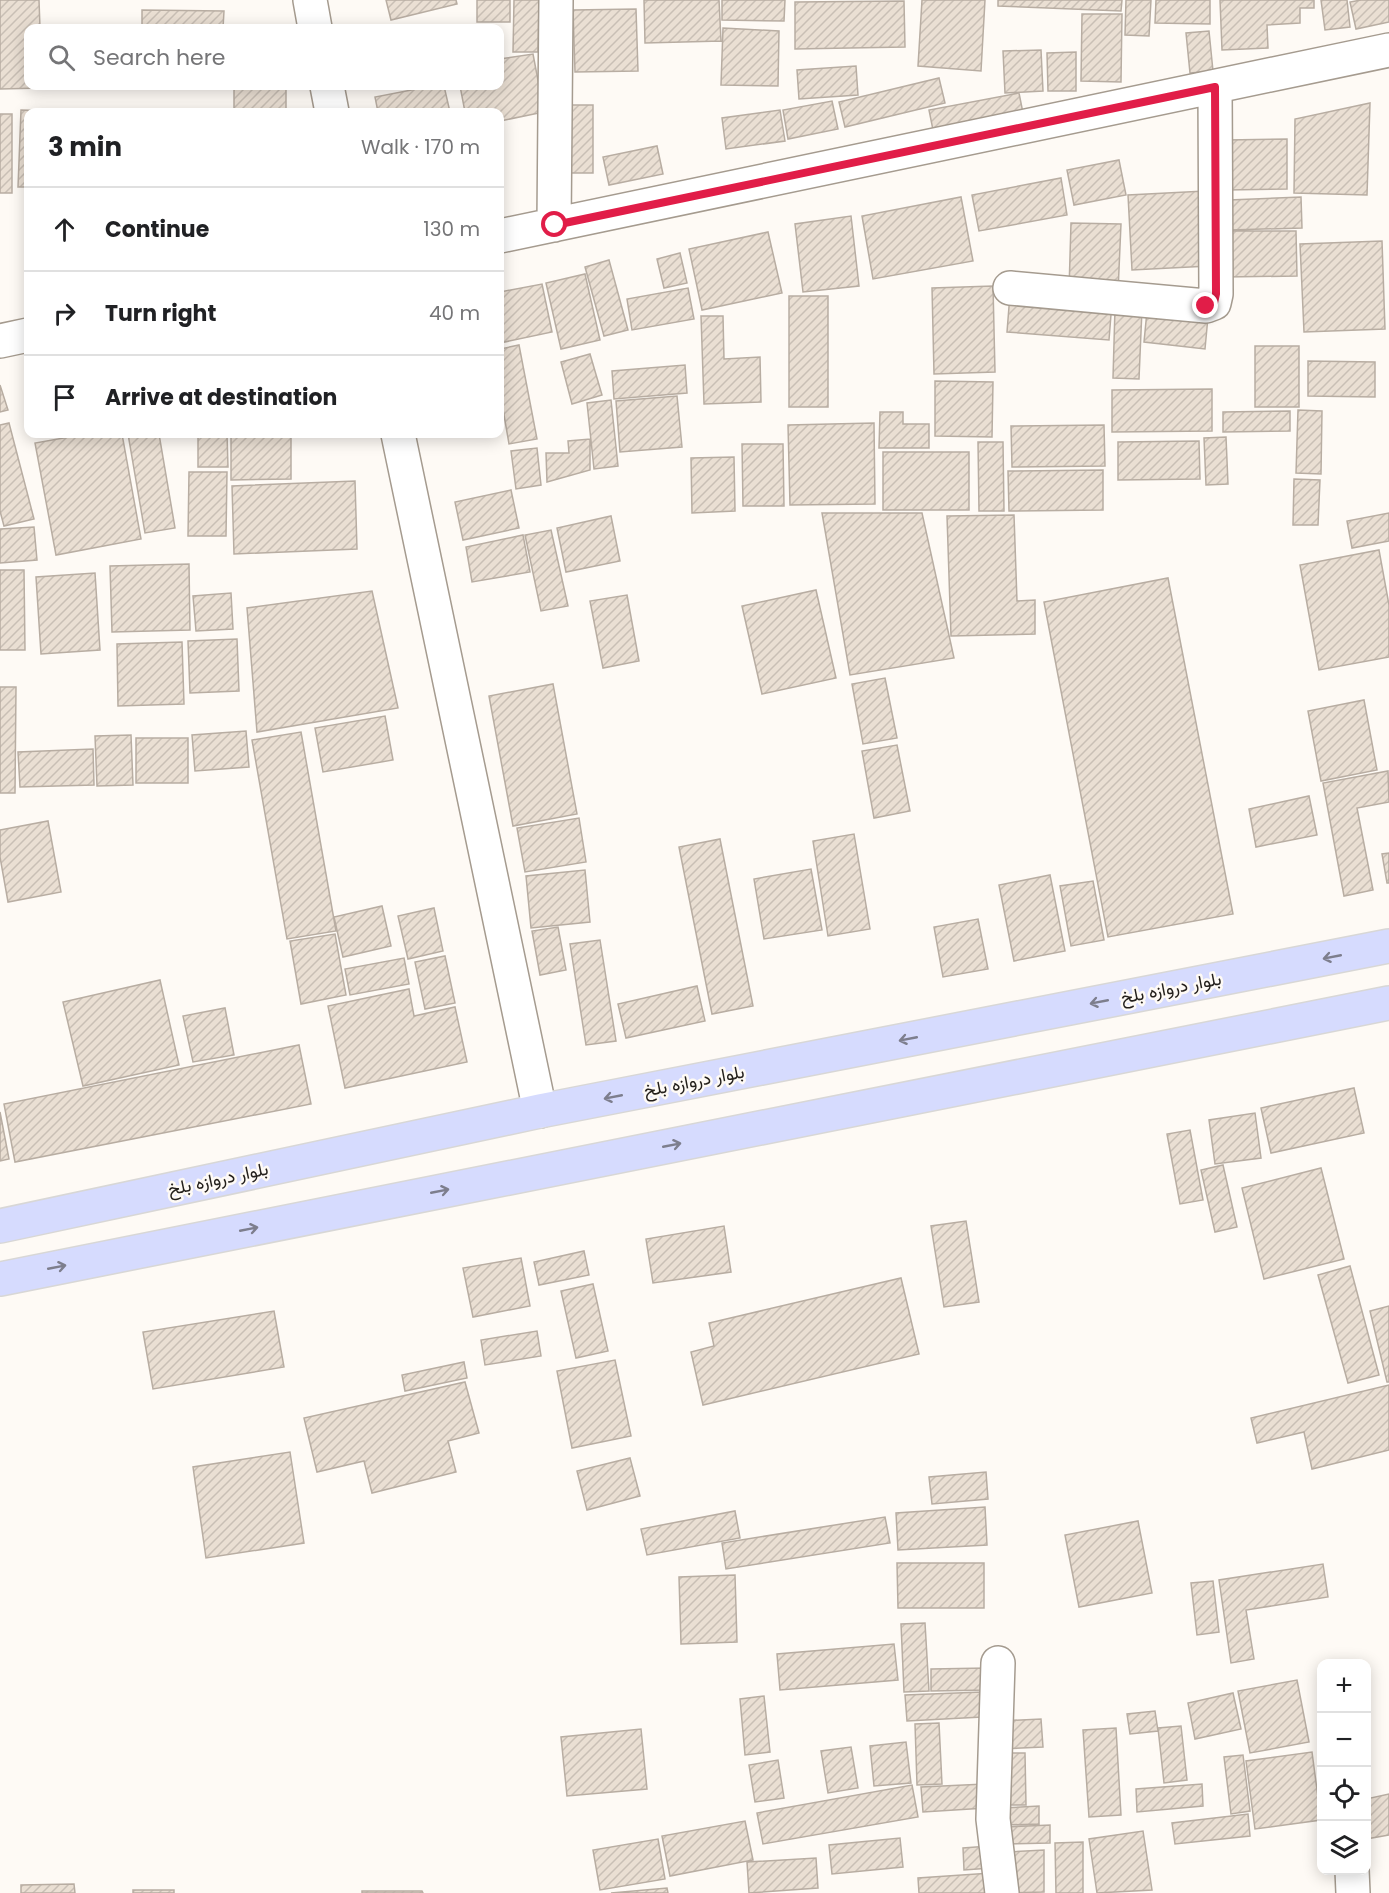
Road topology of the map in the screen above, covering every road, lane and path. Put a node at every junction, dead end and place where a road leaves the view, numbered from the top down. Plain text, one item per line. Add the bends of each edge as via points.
1 (310, 0) edge
2 (556, 0) edge
3 (314, 24) edge
4 (1389, 50) edge
5 (1215, 87) junction
6 (328, 90) edge
7 (331, 108) edge
8 (555, 225) junction
9 (504, 235) edge
10 (1010, 288) dead end
11 (24, 336) edge
12 (0, 341) edge
13 (399, 438) edge
14 (1389, 946) edge
15 (1389, 1003) edge
16 (540, 1111) junction
17 (0, 1226) edge
18 (0, 1278) edge
19 (998, 1663) dead end
20 (1352, 1875) edge
21 (1002, 1893) edge
22 (1353, 1893) edge

1 - 3 street
2 - 8 street
4 - 5 street
5 - 8 street
5 - 10 street via 1214,303 1206,306
6 - 7 street
8 - 9 street
11 - 12 street
13 - 16 street
14 -> 16 main road, بلوار دروازه بلخ
18 -> 15 main road
16 - 17 main road, بلوار دروازه بلخ
19 - 21 street via 993,1819
20 - 22 street

